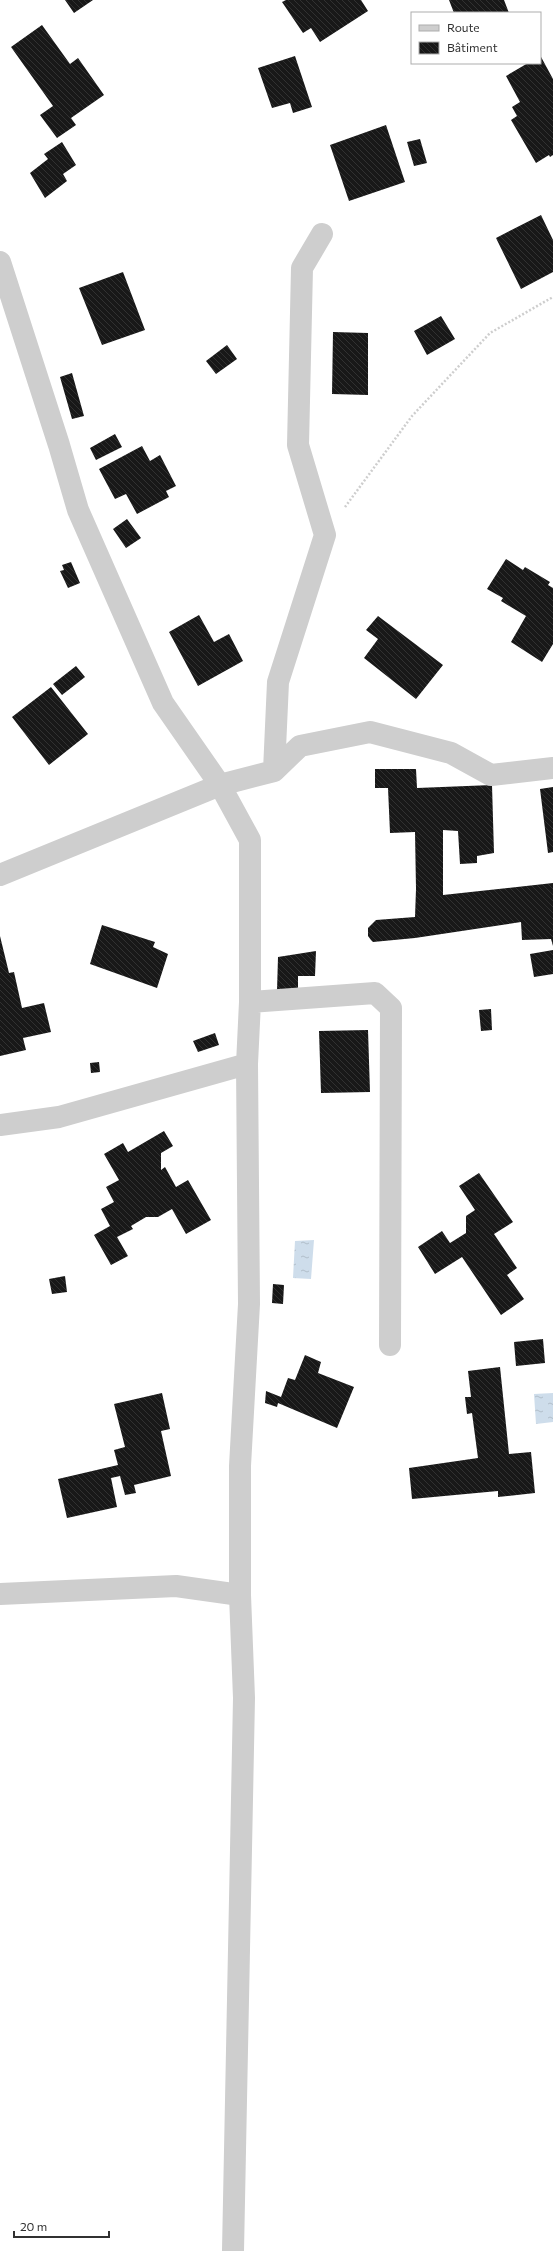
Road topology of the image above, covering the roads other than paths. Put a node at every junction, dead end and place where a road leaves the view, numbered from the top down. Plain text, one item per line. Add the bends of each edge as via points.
1 (322, 234) dead end
2 (0, 262) edge
3 (553, 768) edge
4 (274, 771) junction
5 (220, 785) junction
6 (0, 875) edge
7 (250, 1002) junction
8 (247, 1064) junction
9 (0, 1124) edge
10 (390, 1345) dead end
11 (0, 1594) edge
12 (240, 1595) junction
13 (234, 2251) edge

1 - 4 street via 302,268 298,445 325,535 278,682
2 - 5 street via 78,510 163,703
3 - 4 street via 491,775 451,753 370,732 300,746
4 - 5 street
5 - 6 street
5 - 7 street via 250,840
7 - 8 street
7 - 10 street via 375,993 391,1008
8 - 9 street via 59,1116
8 - 12 street via 249,1304 240,1466
11 - 12 street via 176,1586
12 - 13 street via 244,1698

